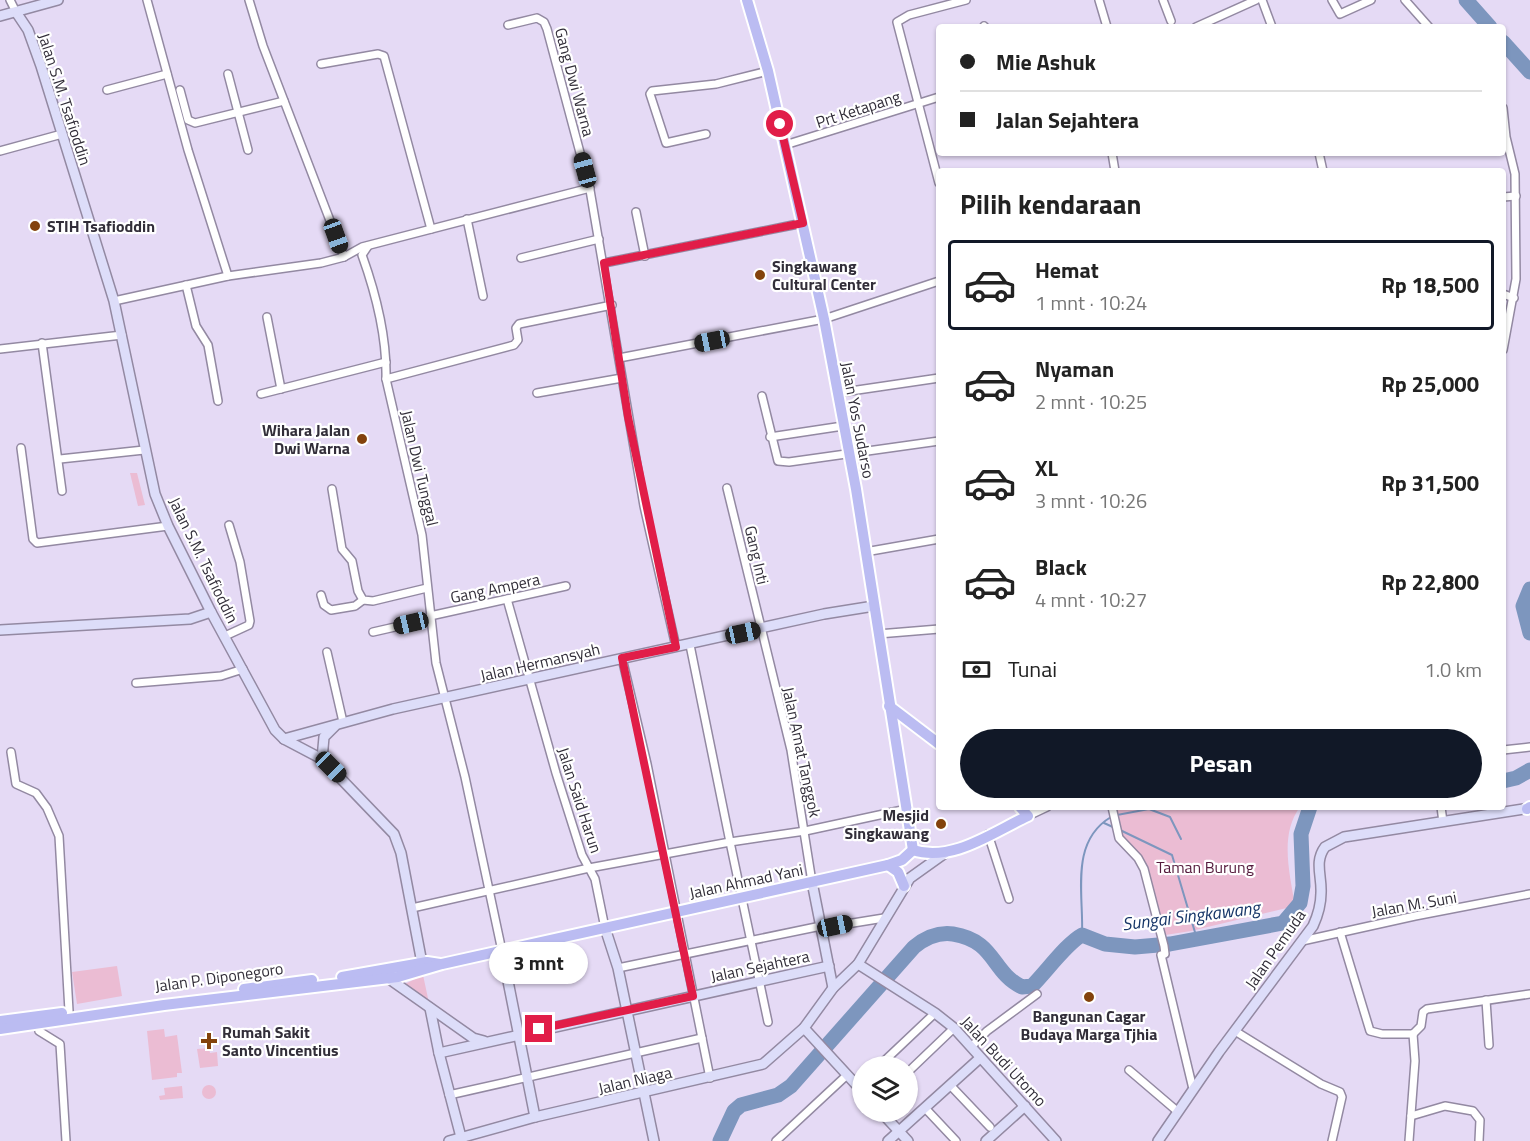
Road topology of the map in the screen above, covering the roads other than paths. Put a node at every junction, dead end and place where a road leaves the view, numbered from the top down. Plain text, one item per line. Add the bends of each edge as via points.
1 (10, 0) edge
2 (58, 0) edge
3 (147, 0) edge
4 (249, 0) edge
5 (747, 0) edge
6 (966, 0) edge
7 (1099, 0) edge
8 (1163, 0) edge
9 (1256, 0) edge
10 (1262, 0) edge
11 (1332, 0) edge
12 (1371, 0) edge
13 (1405, 0) edge
14 (954, 2) edge
15 (16, 12) junction
16 (0, 16) edge
17 (1171, 21) dead end
18 (1106, 24) edge
19 (1203, 24) edge
20 (1271, 24) edge
21 (1426, 24) edge
22 (508, 25) dead end
23 (321, 64) dead end
24 (768, 71) junction
25 (167, 74) junction
26 (228, 74) dead end
27 (107, 90) dead end
28 (180, 90) dead end
29 (936, 99) edge
30 (284, 101) junction
31 (916, 104) junction
32 (239, 112) junction
33 (62, 134) junction
34 (706, 135) dead end
35 (1506, 142) edge
36 (785, 145) junction
37 (248, 150) dead end
38 (0, 151) edge
39 (936, 173) edge
40 (590, 188) junction
41 (1506, 196) edge
42 (1516, 196) junction
43 (636, 212) dead end
44 (466, 219) junction
45 (803, 223) junction
46 (431, 229) junction
47 (599, 239) junction
48 (368, 246) junction
49 (362, 255) junction
50 (345, 256) junction
51 (645, 256) junction
52 (521, 258) dead end
53 (604, 263) junction
54 (228, 276) junction
55 (936, 282) edge
56 (186, 285) junction
57 (1506, 295) edge
58 (483, 296) dead end
59 (1514, 298) junction
60 (114, 301) junction
61 (612, 305) junction
62 (267, 317) dead end
63 (824, 319) junction
64 (122, 335) junction
65 (1506, 336) edge
66 (42, 343) junction
67 (0, 349) edge
68 (619, 358) junction
69 (386, 362) junction
70 (622, 378) junction
71 (936, 378) edge
72 (386, 379) junction
73 (281, 389) junction
74 (537, 393) dead end
75 (837, 393) junction
76 (261, 394) dead end
77 (762, 396) dead end
78 (218, 401) dead end
79 (843, 426) junction
80 (770, 437) junction
81 (936, 441) edge
82 (21, 448) dead end
83 (144, 450) junction
84 (849, 452) junction
85 (60, 459) dead end
86 (727, 488) dead end
87 (332, 489) dead end
88 (62, 491) dead end
89 (229, 525) dead end
90 (168, 526) junction
91 (936, 540) edge
92 (865, 552) junction
93 (566, 586) dead end
94 (427, 588) junction
95 (321, 595) dead end
96 (507, 599) junction
97 (363, 600) junction
98 (874, 606) junction
99 (211, 612) junction
100 (430, 617) junction
101 (760, 629) junction
102 (936, 629) edge
103 (0, 630) edge
104 (373, 633) dead end
105 (878, 634) junction
106 (225, 636) junction
107 (690, 645) junction
108 (676, 647) junction
109 (327, 652) dead end
110 (622, 658) junction
111 (243, 669) junction
112 (531, 680) junction
113 (136, 683) dead end
114 (444, 699) junction
115 (889, 706) junction
116 (341, 723) junction
117 (916, 727) junction
118 (896, 735) junction
119 (284, 739) junction
120 (936, 742) edge
121 (1530, 747) edge
122 (1506, 750) edge
123 (11, 752) dead end
124 (322, 759) junction
125 (1529, 808) edge
126 (907, 809) junction
127 (1506, 809) edge
128 (1023, 810) edge
129 (1041, 810) edge
130 (1113, 810) edge
131 (1494, 810) edge
132 (1442, 813) edge
133 (1028, 816) junction
134 (805, 831) junction
135 (988, 834) junction
136 (730, 842) junction
137 (913, 850) junction
138 (664, 853) junction
139 (945, 853) junction
140 (888, 865) junction
141 (589, 868) junction
142 (812, 882) junction
143 (904, 886) junction
144 (488, 892) junction
145 (1530, 894) edge
146 (741, 897) junction
147 (1009, 899) dead end
148 (412, 908) junction
149 (676, 912) junction
150 (884, 918) junction
151 (822, 927) junction
152 (605, 928) junction
153 (1340, 932) junction
154 (750, 941) junction
155 (1302, 941) junction
156 (502, 951) junction
157 (685, 954) junction
158 (422, 963) junction
159 (442, 964) junction
160 (858, 964) junction
161 (829, 966) junction
162 (618, 968) junction
163 (388, 978) junction
164 (758, 981) junction
165 (833, 988) junction
166 (1037, 994) dead end
167 (1530, 994) edge
168 (693, 996) junction
169 (1486, 1000) junction
170 (430, 1008) junction
171 (626, 1010) junction
172 (69, 1011) junction
173 (935, 1013) junction
174 (0, 1021) edge
175 (768, 1022) dead end
176 (804, 1028) junction
177 (954, 1028) junction
178 (0, 1029) edge
179 (39, 1031) dead end
180 (1235, 1031) junction
181 (517, 1034) junction
182 (1413, 1034) junction
183 (702, 1038) junction
184 (487, 1042) junction
185 (1489, 1045) dead end
186 (971, 1047) junction
187 (439, 1053) junction
188 (635, 1053) junction
189 (890, 1056) edge
190 (980, 1058) junction
191 (918, 1062) edge
192 (1129, 1070) dead end
193 (847, 1075) junction
194 (527, 1077) junction
195 (710, 1078) junction
196 (852, 1079) edge
197 (950, 1085) junction
198 (1193, 1089) junction
199 (644, 1093) junction
200 (449, 1095) junction
201 (1025, 1106) junction
202 (925, 1108) junction
203 (1177, 1111) junction
204 (1411, 1116) junction
205 (535, 1117) junction
206 (890, 1122) edge
207 (990, 1127) dead end
208 (899, 1131) junction
209 (461, 1139) edge
210 (66, 1141) edge
211 (449, 1141) edge
212 (654, 1141) edge
213 (776, 1141) edge
214 (888, 1141) edge
215 (908, 1141) edge
216 (956, 1141) edge
217 (986, 1141) edge
218 (1056, 1141) edge
219 (1158, 1141) edge
220 (1332, 1141) edge
221 (1409, 1141) edge
222 (1479, 1141) edge

1 - 15 street
2 - 15 street
3 - 25 street
4 - 30 street
5 - 24 main road, Jalan Yos Sudarso
6 - 14 street
7 - 18 street
8 - 17 street
9 - 19 street
10 - 20 street
11 - 12 street via 1340,14
13 - 21 street
14 - 31 street via 897,22
15 - 16 street
15 - 33 street, Jalan S.M. Tsafioddin via 28,30
22 - 40 street, Gang Dwi Warna via 537,18 544,22
23 - 46 street via 384,56
24 - 34 street via 716,84 652,91 666,143
24 - 36 main road, Jalan Yos Sudarso
25 - 27 street
25 - 54 street
26 - 32 street
28 - 32 street via 192,123
29 - 31 street, Prt Ketapang
30 - 32 street
30 - 50 street
31 - 36 street, Prt Ketapang
31 - 39 street
32 - 37 street
33 - 38 street
33 - 60 street, Jalan S.M. Tsafioddin
35 - 42 street via 1513,158
36 - 45 main road, Jalan Yos Sudarso
40 - 44 street
40 - 47 street, Gang Dwi Warna
41 - 42 street
42 - 59 street
43 - 51 street
44 - 46 street
44 - 58 street
45 - 51 street
45 - 63 main road, Jalan Yos Sudarso
46 - 48 street
47 - 52 street
47 - 53 street, Gang Dwi Warna
48 - 49 street
48 - 50 street
49 - 50 street
49 - 69 street, Jalan Dwi Tunggal via 372,282
50 - 54 street
51 - 53 street
53 - 61 street, Gang Dwi Warna
54 - 56 street
55 - 63 street
56 - 60 street
56 - 78 street via 196,326 208,345
57 - 59 street
59 - 65 street
60 - 64 street, Jalan S.M. Tsafioddin
61 - 68 street, Gang Dwi Warna
61 - 72 street via 519,324 514,345
62 - 73 street
63 - 68 street
63 - 75 main road, Jalan Yos Sudarso
64 - 66 street
64 - 83 street, Jalan S.M. Tsafioddin
66 - 67 street
66 - 88 street
68 - 70 street, Gang Dwi Warna
69 - 72 street, Jalan Dwi Tunggal
69 - 73 street
70 - 74 street
70 - 108 street, Gang Dwi Warna via 644,506
71 - 75 street
72 - 94 street, Jalan Dwi Tunggal via 422,535
73 - 76 street
75 - 79 main road, Jalan Yos Sudarso
77 - 80 street
79 - 80 street
79 - 84 main road, Jalan Yos Sudarso
80 - 84 street via 778,461
81 - 84 street
82 - 90 street via 32,533 37,543
83 - 85 street
83 - 90 street, Jalan S.M. Tsafioddin
84 - 92 main road, Jalan Yos Sudarso
86 - 101 street, Gang Inti
87 - 97 street via 342,549 352,561
89 - 106 street via 250,621
90 - 99 street, Jalan S.M. Tsafioddin
91 - 92 street
92 - 98 main road, Jalan Yos Sudarso
93 - 96 street, Gang Ampera
94 - 97 street
94 - 100 street, Jalan Dwi Tunggal
95 - 97 street via 324,605 331,610 355,606
96 - 100 street, Gang Ampera
96 - 112 street, Jalan Said Harun
98 - 101 street, Jalan Hermansyah
98 - 105 main road, Jalan Yos Sudarso
99 - 103 street via 190,619
99 - 106 street, Jalan S.M. Tsafioddin
100 - 104 street, Gang Ampera
100 - 114 street, Jalan Dwi Tunggal
101 - 107 street, Jalan Hermansyah
101 - 134 street, Jalan Amat Tanggok
102 - 105 street
105 - 115 main road, Jalan Yos Sudarso
106 - 111 street, Jalan S.M. Tsafioddin
107 - 108 street, Jalan Hermansyah
107 - 136 street
108 - 110 street, Jalan Hermansyah
109 - 116 street
110 - 112 street, Jalan Hermansyah
110 - 138 street
111 - 113 street via 221,676
111 - 119 street, Jalan S.M. Tsafioddin via 270,722
112 - 114 street, Jalan Hermansyah
112 - 141 street, Jalan Said Harun via 556,773
114 - 116 street, Jalan Hermansyah
114 - 144 street, Jalan Dwi Tunggal via 465,777
115 - 117 main road
115 - 118 main road, Jalan Yos Sudarso
116 - 119 street, Jalan Hermansyah
116 - 124 street via 324,737
117 - 118 main road
117 - 120 main road
118 - 126 main road, Jalan Yos Sudarso
119 - 124 street, Jalan S.M. Tsafioddin
121 - 122 street
123 - 172 street via 16,784 33,790 48,808 60,842
124 - 148 street, Jalan S.M. Tsafioddin via 394,834
125 - 127 street, Jalan Pemuda
126 - 134 street
126 - 137 main road, Jalan Yos Sudarso
128 - 133 main road
129 - 133 street
130 - 198 street via 1122,843 1142,863
131 - 132 street, Jalan Pemuda
132 - 155 street, Jalan Pemuda via 1332,841 1321,853 1318,864 1318,913
133 - 135 main road
134 - 136 street
134 - 142 street, Jalan Amat Tanggok
135 - 139 main road
135 - 147 street
136 - 138 street
136 - 146 street
137 - 139 main road via 923,854
137 - 140 main road, Jalan Ahmad Yani
138 - 141 street
138 - 149 street
139 - 143 street
140 - 142 main road, Jalan Ahmad Yani
140 - 143 main road via 898,872
141 - 144 street
141 - 152 street, Jalan Said Harun
142 - 146 main road, Jalan Ahmad Yani
142 - 151 street
143 - 150 street
144 - 148 street
144 - 156 street, Jalan Dwi Tunggal
145 - 153 street, Jalan M. Suni
146 - 149 main road, Jalan Ahmad Yani
146 - 154 street
148 - 158 street, Jalan S.M. Tsafioddin
149 - 152 main road, Jalan Ahmad Yani
149 - 157 street
150 - 151 street
150 - 160 street
151 - 154 street
151 - 161 street
152 - 156 main road, Jalan Ahmad Yani
152 - 162 street
153 - 155 street, Jalan M. Suni
153 - 182 street via 1370,1031
154 - 157 street
154 - 164 street
155 - 180 street, Jalan Pemuda
156 - 159 main road, Jalan Ahmad Yani
156 - 181 street
157 - 162 street
157 - 168 street
158 - 159 main road, Jalan P. Diponegoro
158 - 172 main road, Jalan P. Diponegoro
159 - 163 main road, Jalan P. Diponegoro
160 - 165 street, Jalan Niaga
160 - 173 street, Jalan Budi Utomo
161 - 164 street, Jalan Sejahtera
161 - 165 street
162 - 171 street
163 - 170 street
163 - 178 main road, Jalan P. Diponegoro
164 - 168 street, Jalan Sejahtera
164 - 175 street
165 - 176 street, Jalan Niaga
166 - 186 street
167 - 169 street
168 - 171 street, Jalan Sejahtera
168 - 183 street
169 - 182 street via 1427,1009 1421,1026
169 - 185 street
170 - 184 street via 473,1038
170 - 187 street
171 - 181 street, Jalan Sejahtera
171 - 188 street
172 - 174 main road, Jalan P. Diponegoro
173 - 177 street, Jalan Budi Utomo
173 - 189 street
176 - 193 street
176 - 195 street, Jalan Niaga via 763,1064
177 - 186 street, Jalan Budi Utomo
177 - 191 street
179 - 210 street via 60,1044
180 - 198 street, Jalan Pemuda
180 - 220 street via 1303,1074 1340,1092
181 - 184 street, Jalan Sejahtera
181 - 194 street
182 - 204 street
183 - 188 street
183 - 195 street
184 - 187 street, Jalan Sejahtera
186 - 190 street, Jalan Budi Utomo
187 - 200 street
188 - 194 street
188 - 199 street
190 - 197 street
190 - 201 street, Jalan Budi Utomo
192 - 203 street
193 - 196 street
193 - 213 street
194 - 200 street
194 - 205 street
195 - 199 street, Jalan Niaga
197 - 202 street
197 - 207 street
198 - 203 street, Jalan Pemuda
199 - 205 street, Jalan Niaga
199 - 212 street
200 - 209 street
201 - 217 street
201 - 218 street, Jalan Budi Utomo
202 - 208 street
202 - 216 street
203 - 219 street, Jalan Pemuda
204 - 221 street
204 - 222 street via 1445,1106 1473,1111 1480,1120
205 - 209 street, Jalan Niaga
206 - 208 street
208 - 214 street
208 - 215 street
209 - 211 street, Jalan Niaga

